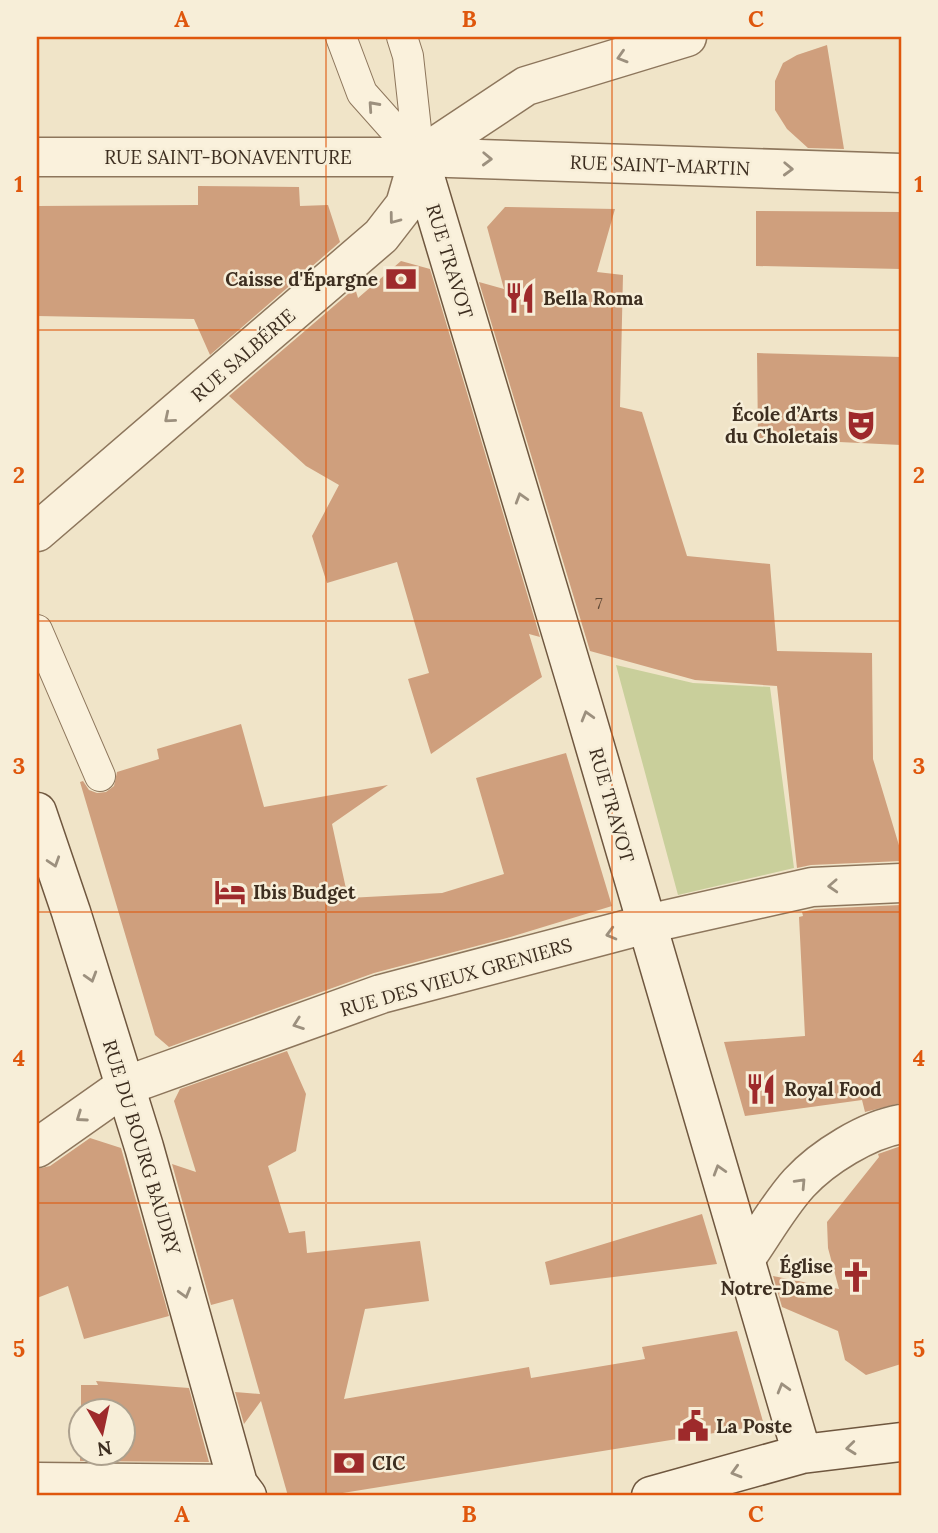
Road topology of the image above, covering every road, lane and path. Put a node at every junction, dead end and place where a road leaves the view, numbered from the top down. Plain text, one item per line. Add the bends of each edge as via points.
1 (341, 37) edge
2 (402, 37) edge
3 (687, 37) edge
4 (37, 157) edge
5 (419, 157) junction
6 (901, 173) edge
7 (37, 532) edge
8 (37, 630) edge
9 (100, 776) dead end
10 (37, 812) edge
11 (901, 883) edge
12 (647, 924) junction
13 (125, 1086) junction
14 (901, 1125) edge
15 (37, 1148) edge
16 (746, 1258) junction
17 (901, 1442) edge
18 (802, 1454) junction
19 (37, 1482) edge
20 (243, 1490) edge
21 (651, 1496) edge

5 -> 1 lane via 362,93
2 - 5 lane
3 -> 5 street via 526,86
4 - 5 street, RUE SAINT-BONAVENTURE
5 -> 6 street, RUE SAINT-MARTIN
5 -> 7 street, RUE SALBÉRIE via 405,205 381,236
12 -> 5 street, RUE TRAVOT
8 - 9 lane
10 -> 13 street, RUE DU BOURG BAUDRY
11 -> 12 street, RUE DES VIEUX GRENIERS via 812,887
12 -> 13 street, RUE DES VIEUX GRENIERS via 381,994
16 -> 12 street, RUE TRAVOT
13 -> 15 street, RUE DES VIEUX GRENIERS
13 -> 20 street, RUE DU BOURG BAUDRY
16 -> 14 street via 800,1183 839,1150 886,1127
18 -> 16 street, RUE TRAVOT
17 -> 18 street
18 -> 21 street
19 - 20 street

